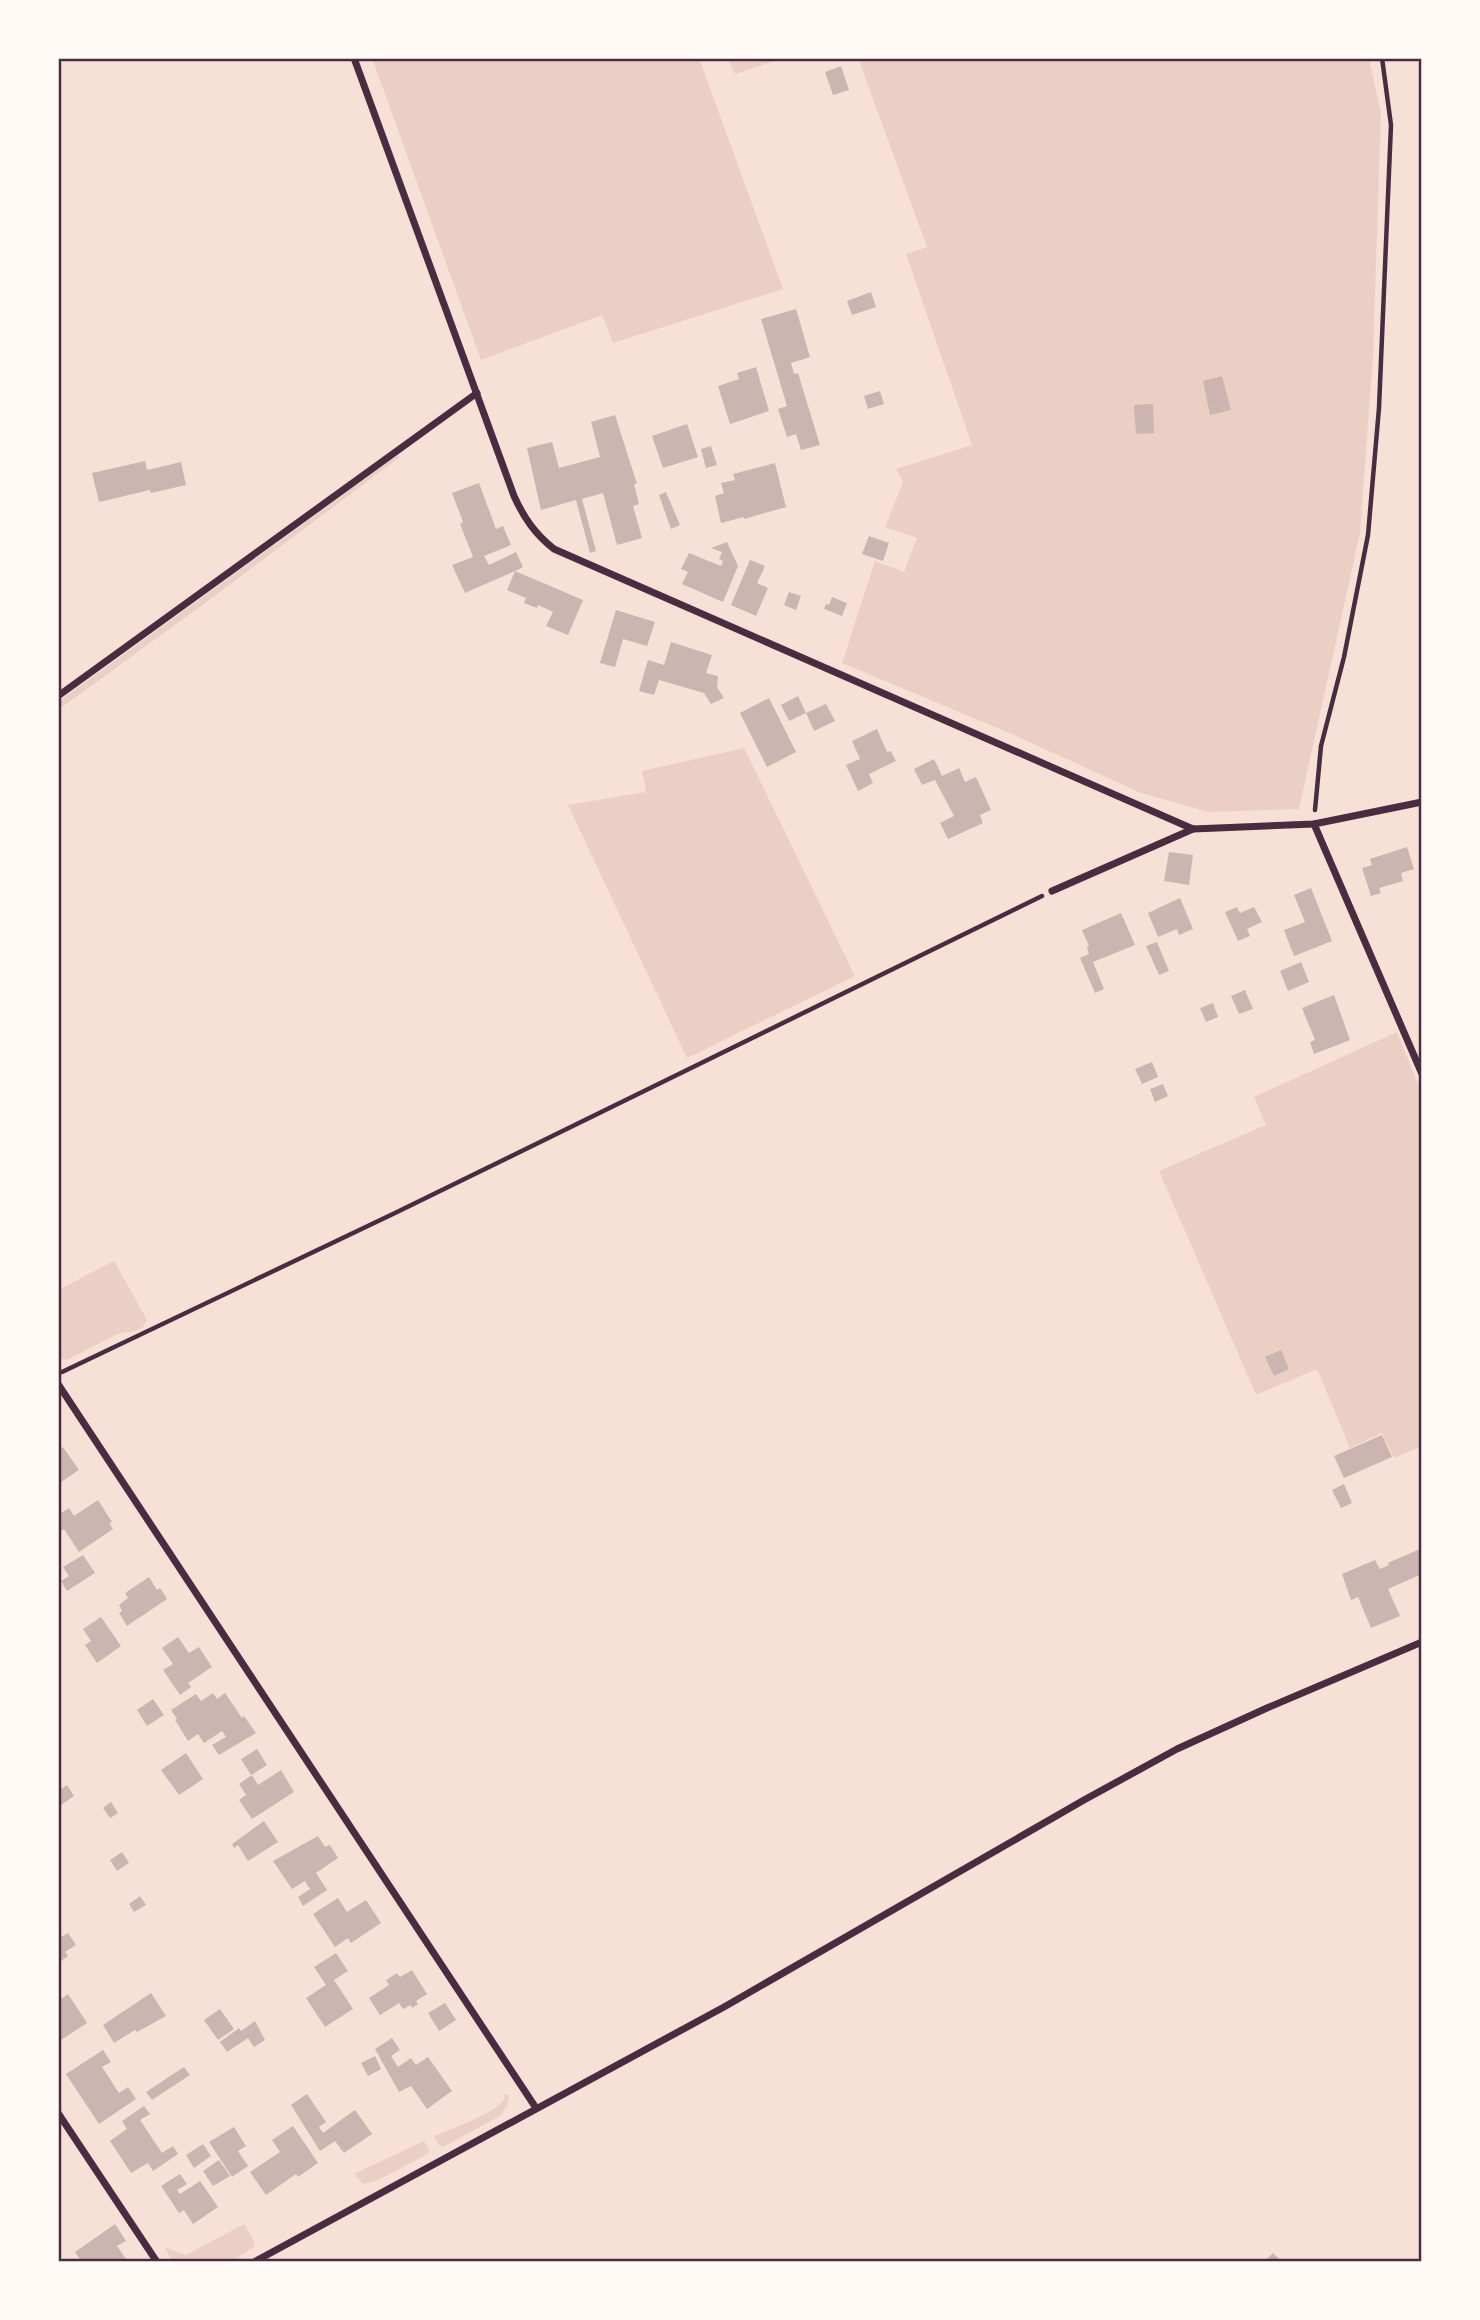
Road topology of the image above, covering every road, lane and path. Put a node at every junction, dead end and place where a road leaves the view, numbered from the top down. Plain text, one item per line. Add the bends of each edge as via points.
1 (354, 58) edge
2 (1382, 58) edge
3 (477, 393) junction
4 (58, 696) edge
5 (1422, 802) edge
6 (1314, 824) junction
7 (1192, 829) junction
8 (1052, 891) joint
9 (1422, 1074) edge
10 (58, 1374) edge
11 (58, 1384) edge
12 (1422, 1642) edge
13 (536, 2108) junction
14 (58, 2113) edge
15 (157, 2262) edge
16 (254, 2262) edge

1 - 3 street
2 - 6 path via 1391,125 1379,408 1368,535 1321,746
3 - 4 street
3 - 7 street via 524,518 554,550
5 - 6 street
6 - 7 street
6 - 9 street
7 - 8 street
8 - 10 path
11 - 13 street
12 - 13 street via 1177,1749 724,2007
13 - 16 street
14 - 15 street

